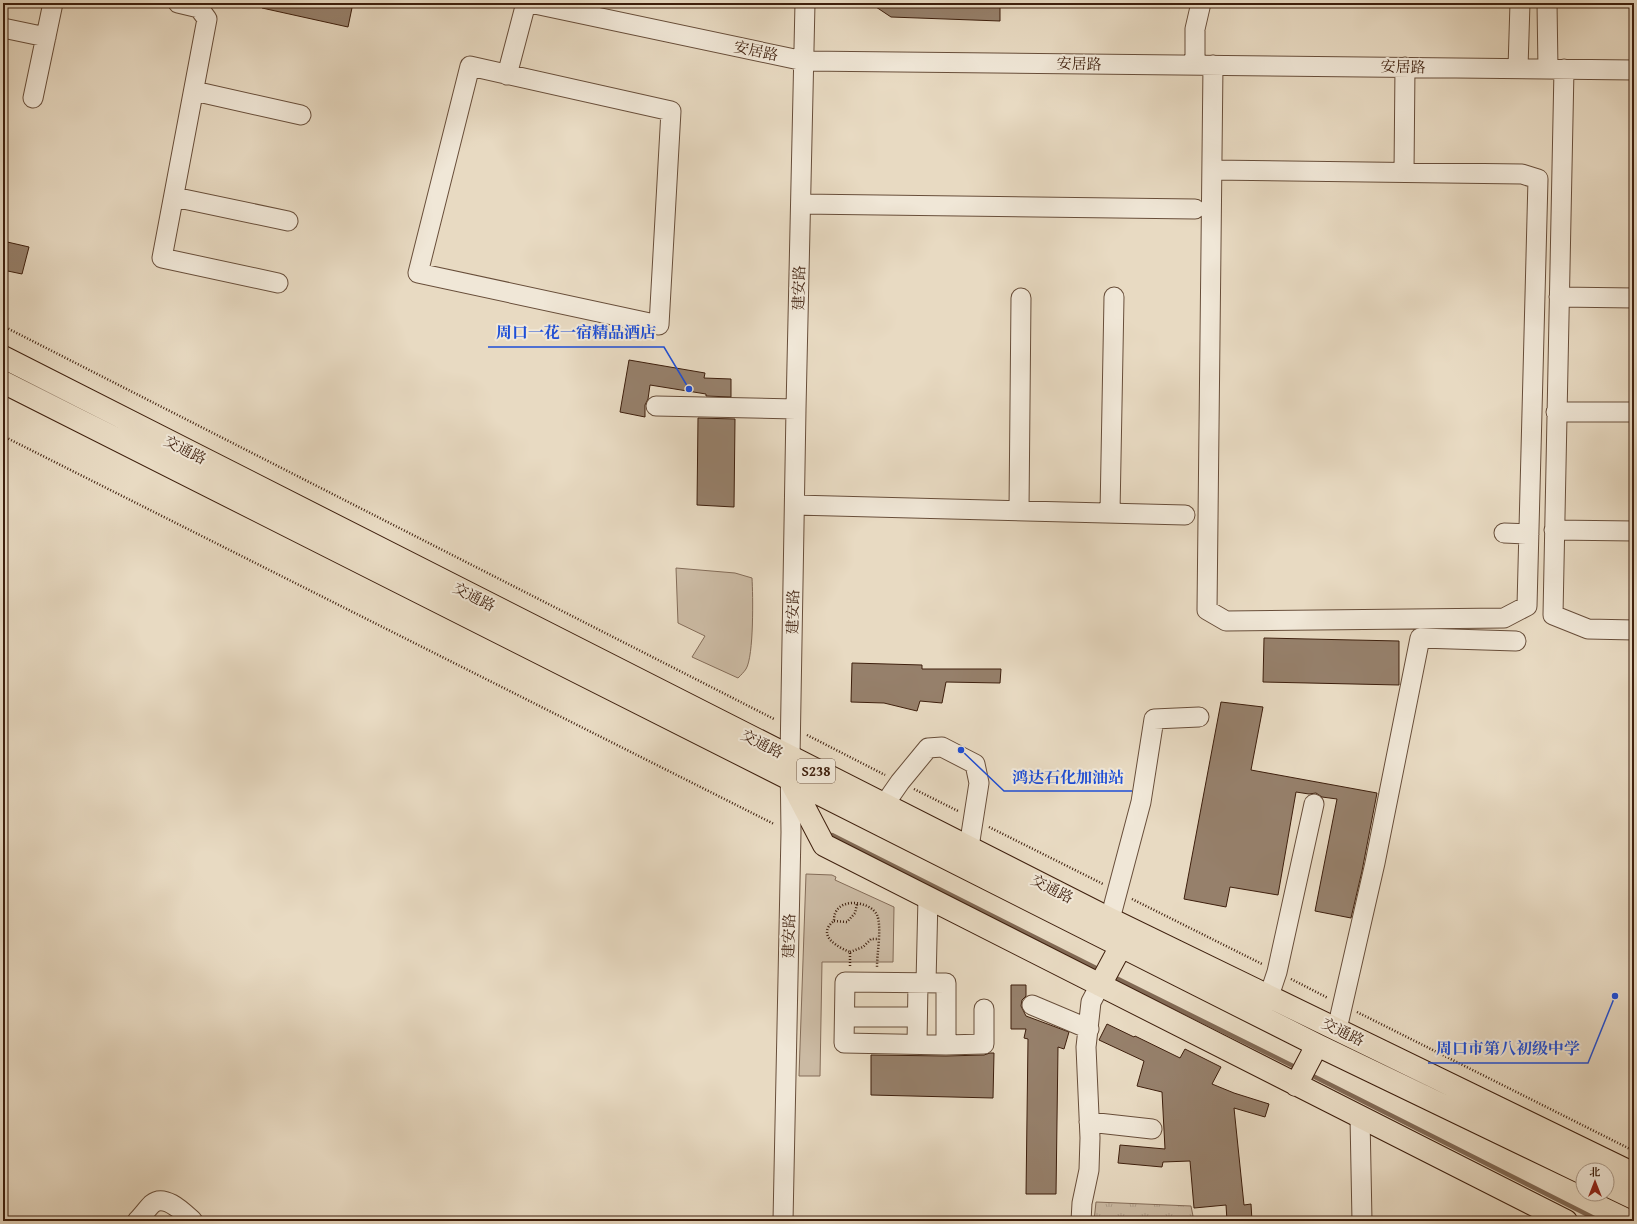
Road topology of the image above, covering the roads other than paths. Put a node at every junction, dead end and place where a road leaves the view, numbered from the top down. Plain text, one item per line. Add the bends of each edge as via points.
1 (53, 3) edge
2 (178, 3) edge
3 (805, 3) edge
4 (1201, 3) edge
5 (1520, 3) edge
6 (1547, 3) edge
7 (535, 4) edge
8 (3, 28) edge
9 (46, 37) junction
10 (804, 61) junction
11 (1204, 65) junction
12 (1405, 67) junction
13 (1518, 68) junction
14 (1556, 69) junction
15 (1634, 70) edge
16 (507, 75) junction
17 (194, 91) junction
18 (33, 98) dead end
19 (301, 116) dead end
20 (1212, 170) junction
21 (1404, 172) junction
22 (174, 197) junction
23 (801, 204) junction
24 (1195, 209) dead end
25 (288, 221) dead end
26 (278, 283) dead end
27 (1114, 297) dead end
28 (1559, 297) junction
29 (1021, 298) dead end
30 (1634, 298) edge
31 (3, 357) edge
32 (3, 382) edge
33 (656, 406) dead end
34 (796, 409) junction
35 (1556, 412) junction
36 (1634, 412) edge
37 (795, 505) junction
38 (1019, 511) junction
39 (1110, 513) junction
40 (1185, 515) dead end
41 (1554, 530) junction
42 (1634, 531) edge
43 (1504, 533) dead end
44 (1529, 534) junction
45 (1634, 630) edge
46 (1516, 641) dead end
47 (1199, 717) dead end
48 (790, 758) junction
49 (790, 780) junction
50 (1314, 804) dead end
51 (884, 805) junction
52 (968, 847) junction
53 (932, 899) junction
54 (1110, 919) junction
55 (1121, 946) junction
56 (926, 983) junction
57 (1100, 985) junction
58 (1269, 996) junction
59 (1032, 1005) dead end
60 (984, 1009) dead end
61 (845, 1016) junction
62 (917, 1017) junction
63 (1089, 1029) junction
64 (1337, 1029) junction
65 (917, 1044) junction
66 (946, 1045) junction
67 (1317, 1046) junction
68 (1296, 1085) junction
69 (1360, 1117) junction
70 (1089, 1122) junction
71 (1152, 1129) dead end
72 (1575, 1169) edge
73 (1633, 1171) edge
74 (1615, 1189) edge
75 (1634, 1198) edge
76 (137, 1221) edge
77 (193, 1221) edge
78 (783, 1221) edge
79 (1081, 1221) edge
80 (1362, 1221) edge
81 (1566, 1221) edge

1 - 9 street
2 - 17 street via 199,8 207,20
3 - 10 street, 建安路
4 - 11 street via 1195,29
5 - 13 street
6 - 14 street
7 - 10 street, 安居路
7 - 16 street
8 - 9 street
9 - 18 street
10 - 11 street, 安居路
10 - 23 street, 建安路
11 - 12 street, 安居路
11 - 20 street
12 - 13 street, 安居路
12 - 21 street
13 - 14 street, 安居路
14 - 15 street, 安居路
14 - 28 street
16 - 16 street via 470,66 418,273 659,325 671,111
17 - 19 street
17 - 22 street
20 - 21 street
20 - 44 street via 1206,610 1226,621 1504,618 1527,606
21 - 44 street via 1522,174 1538,179
22 - 25 street
22 - 26 street via 162,258
23 - 24 street
23 - 34 street, 建安路
27 - 39 street
28 - 30 street
28 - 35 street
29 - 38 street
31 - 48 main road, 交通路 / S238
32 - 49 main road, 交通路 / S238
33 - 34 street
34 - 37 street, 建安路
35 - 36 street
35 - 41 street
37 - 38 street
37 - 48 street, 建安路
38 - 39 street
39 - 40 street
41 - 42 street
41 - 45 street via 1553,615 1588,629
43 - 44 street
46 - 64 street via 1420,638 1375,863
47 - 54 street via 1154,719 1141,802
48 - 49 street, 建安路
48 - 51 main road, 交通路 / S238
49 - 53 main road via 824,845
49 - 55 main road, 交通路 / S238
49 - 78 street, 建安路
50 - 58 street via 1277,972
51 - 52 main road, 交通路 / S238
51 - 52 street via 928,748 942,747 975,764 979,783
52 - 54 main road, 交通路 / S238
53 - 56 street
53 - 57 main road
54 - 58 main road, 交通路 / S238
55 - 57 main road
55 - 67 main road, 交通路 / S238
56 - 61 street via 846,982
56 - 62 street
56 - 66 street via 946,983
57 - 63 street via 1091,1002
57 - 68 main road
58 - 64 main road, 交通路 / S238
59 - 63 street
60 - 66 street via 984,1044
61 - 62 street
61 - 65 street via 844,1043
62 - 65 street
63 - 70 street via 1086,1047
64 - 73 main road, 交通路 / S238
65 - 66 street
67 - 68 main road
67 - 72 main road, 交通路 / S238
68 - 69 main road
69 - 80 street
69 - 81 main road
70 - 71 street
70 - 79 street via 1089,1170
74 - 75 main road
76 - 77 street via 154,1203 165,1201 180,1209

